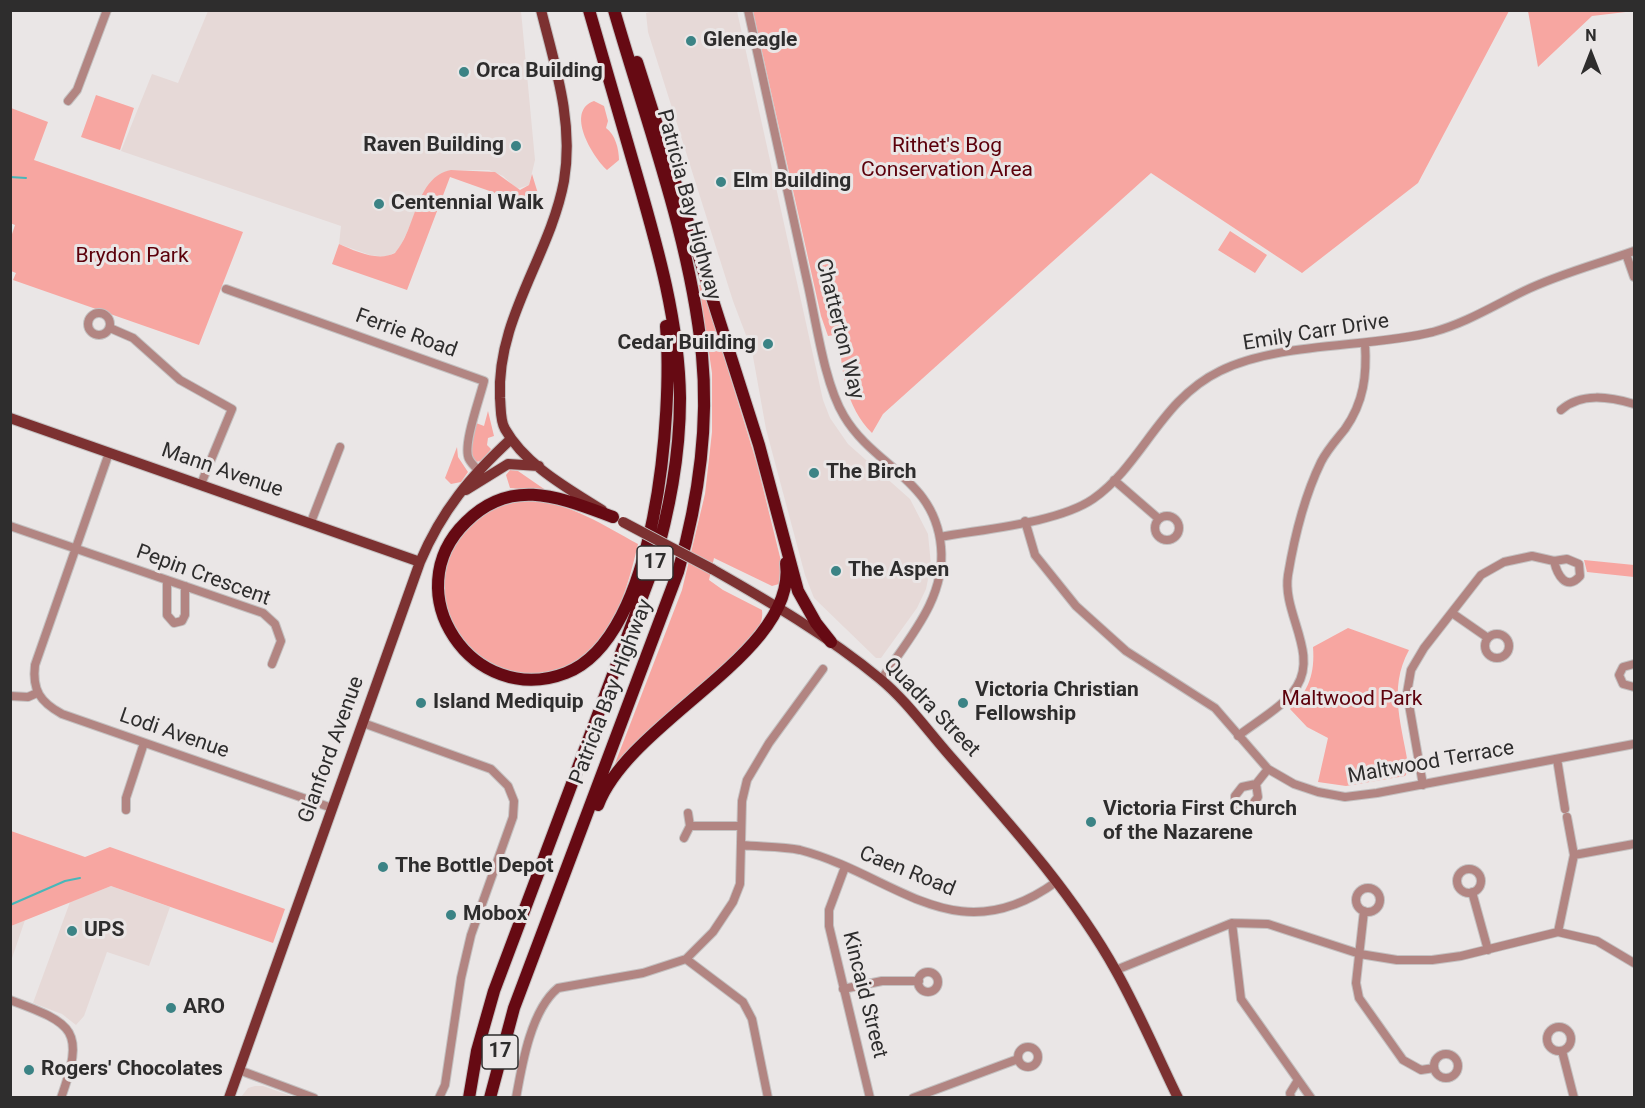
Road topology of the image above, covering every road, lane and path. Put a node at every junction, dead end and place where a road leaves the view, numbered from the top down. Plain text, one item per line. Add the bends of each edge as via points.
1 (108, 10) edge
2 (541, 10) edge
3 (589, 10) edge
4 (614, 10) edge
5 (621, 10) edge
6 (748, 10) edge
7 (68, 101) dead end
8 (654, 233) junction
9 (1630, 252) edge
10 (1635, 277) edge
11 (226, 289) dead end
12 (110, 328) dead end
13 (1365, 343) junction
14 (1635, 404) edge
15 (1561, 410) dead end
16 (10, 418) edge
17 (512, 439) junction
18 (340, 447) dead end
19 (109, 453) junction
20 (539, 466) junction
21 (478, 470) junction
22 (1114, 480) junction
23 (201, 484) junction
24 (458, 495) junction
25 (1159, 519) dead end
26 (618, 520) junction
27 (1025, 521) junction
28 (311, 522) junction
29 (10, 526) edge
30 (780, 526) junction
31 (940, 537) junction
32 (76, 549) junction
33 (1554, 561) dead end
34 (420, 562) junction
35 (167, 580) junction
36 (185, 586) junction
37 (780, 608) junction
38 (1452, 613) junction
39 (1488, 638) dead end
40 (831, 642) junction
41 (272, 664) dead end
42 (1635, 664) edge
43 (823, 669) dead end
44 (881, 680) junction
45 (1635, 687) edge
46 (37, 693) junction
47 (10, 696) edge
48 (363, 723) junction
49 (1239, 736) junction
50 (144, 743) junction
51 (1635, 744) edge
52 (1557, 759) junction
53 (1268, 769) junction
54 (1256, 784) dead end
55 (1422, 785) junction
56 (332, 808) junction
57 (126, 810) dead end
58 (688, 813) dead end
59 (690, 826) junction
60 (741, 826) junction
61 (684, 838) dead end
62 (1635, 844) edge
63 (741, 845) junction
64 (1574, 855) junction
65 (845, 867) junction
66 (1056, 882) junction
67 (1472, 892) dead end
68 (1364, 911) dead end
69 (1232, 923) junction
70 (1558, 932) junction
71 (1488, 950) junction
72 (1360, 954) junction
73 (686, 959) junction
74 (1635, 963) edge
75 (1116, 970) junction
76 (919, 981) dead end
77 (843, 988) junction
78 (10, 1000) edge
79 (513, 1008) junction
80 (1562, 1051) dead end
81 (1018, 1059) dead end
82 (1434, 1068) dead end
83 (239, 1070) junction
84 (1298, 1080) junction
85 (469, 1095) edge
86 (61, 1098) edge
87 (229, 1098) edge
88 (314, 1098) edge
89 (439, 1098) edge
90 (490, 1098) edge
91 (516, 1098) edge
92 (768, 1098) edge
93 (870, 1098) edge
94 (913, 1098) edge
95 (1178, 1098) edge
96 (1291, 1098) edge
97 (1311, 1098) edge
98 (1574, 1098) edge

1 - 7 street via 77,90
2 - 17 main road via 562,98 567,156 557,209 502,352 501,413 503,427
3 - 8 highway, Patricia Bay Highway / 17
4 - 79 highway, Patricia Bay Highway / 17 via 692,289 704,388 700,472 687,541 666,605
5 - 30 highway via 759,445
6 - 31 street, Chatterton Way via 837,403 865,442 922,494
8 - 26 highway via 654,260 668,355 667,433 654,516 627,601 607,640 595,654 553,677 536,680 506,676 481,665 460,646 441,607 440,572 451,540 472,516 501,499 539,494 556,496
8 - 85 highway, Patricia Bay Highway / 17 via 670,302 679,377 676,464 666,519 638,613 494,991
9 - 10 street
9 - 13 street, Emily Carr Drive via 1541,284 1453,326
11 - 21 street, Ferrie Road via 484,381 466,439 468,458
12 - 23 street via 133,338 180,380 232,409
13 - 22 street, Emily Carr Drive via 1253,358 1214,374 1179,400
13 - 49 street via 1366,374 1359,404 1322,461 1287,578 1290,613 1304,664 1298,685
14 - 15 street via 1584,398 1572,400
16 - 19 main road, Mann Avenue
17 - 20 main road, Quadra Street
17 - 21 main road, Glanford Avenue
18 - 28 street
19 - 23 main road, Mann Avenue
19 - 32 street
20 - 24 main road via 508,464
20 - 26 main road, Quadra Street
21 - 24 main road, Glanford Avenue
22 - 25 street
22 - 27 street, Emily Carr Drive via 1074,509
23 - 28 main road, Mann Avenue
24 - 34 main road, Glanford Avenue via 440,519
26 - 37 main road, Quadra Street, bridge
27 - 31 street, Emily Carr Drive
27 - 49 street, Maltwood Terrace via 1035,555 1076,606 1126,651 1215,708
28 - 34 main road, Mann Avenue
29 - 32 street, Pepin Crescent
30 - 37 highway via 787,572
30 - 40 highway via 798,591
31 - 44 street, Chatterton Way via 942,563 936,594
32 - 35 street, Pepin Crescent
32 - 46 street via 35,665
33 - 38 street via 1532,556 1504,562 1481,575
34 - 48 main road, Glanford Avenue
35 - 36 street, Pepin Crescent
35 - 36 street via 167,615 174,622 182,621 185,615
36 - 41 street, Pepin Crescent via 270,617 281,641
37 - 40 main road, Quadra Street
37 - 79 highway via 757,640 637,747 609,782 542,949
38 - 39 street
38 - 55 street via 1411,670 1407,693
40 - 44 main road, Quadra Street
42 - 45 street via 1623,667 1619,675 1623,684
43 - 60 street via 747,780
44 - 66 main road, Quadra Street via 986,795
46 - 47 street
46 - 50 street, Lodi Avenue via 49,707 62,714
48 - 56 main road, Glanford Avenue
48 - 89 street via 490,769 504,780 514,801 511,826 465,957 447,1075
49 - 53 street, Maltwood Terrace
50 - 56 street, Lodi Avenue
50 - 57 street via 126,798
51 - 52 street, Maltwood Terrace
52 - 55 street, Maltwood Terrace
52 - 64 street
53 - 54 street
53 - 55 street, Maltwood Terrace via 1294,784 1345,797
56 - 83 main road, Glanford Avenue
58 - 59 street
59 - 60 street
59 - 61 street
60 - 63 street
62 - 64 street
63 - 65 street, Caen Road via 799,850
63 - 73 street via 740,884 733,902 713,932
64 - 70 street
65 - 66 street, Caen Road via 921,902 956,912 1016,904
65 - 77 street, Kincaid Street via 829,910
66 - 75 main road, Quadra Street
67 - 71 street
68 - 72 street
69 - 72 street via 1268,924
69 - 75 street
69 - 84 street via 1241,999
70 - 71 street
70 - 74 street via 1597,941
71 - 72 street via 1432,960
72 - 82 street via 1356,984 1368,1012 1403,1060 1421,1070
73 - 91 street via 643,973 558,988 541,1009 522,1065
73 - 92 street via 743,1002 752,1019
75 - 95 main road, Quadra Street
76 - 77 street via 882,981
77 - 93 street, Kincaid Street
78 - 86 street via 55,1018 68,1032 75,1053
79 - 90 highway, Patricia Bay Highway / 17
80 - 98 street
81 - 94 street
83 - 87 main road, Glanford Avenue
83 - 88 street
84 - 96 street
84 - 97 street

